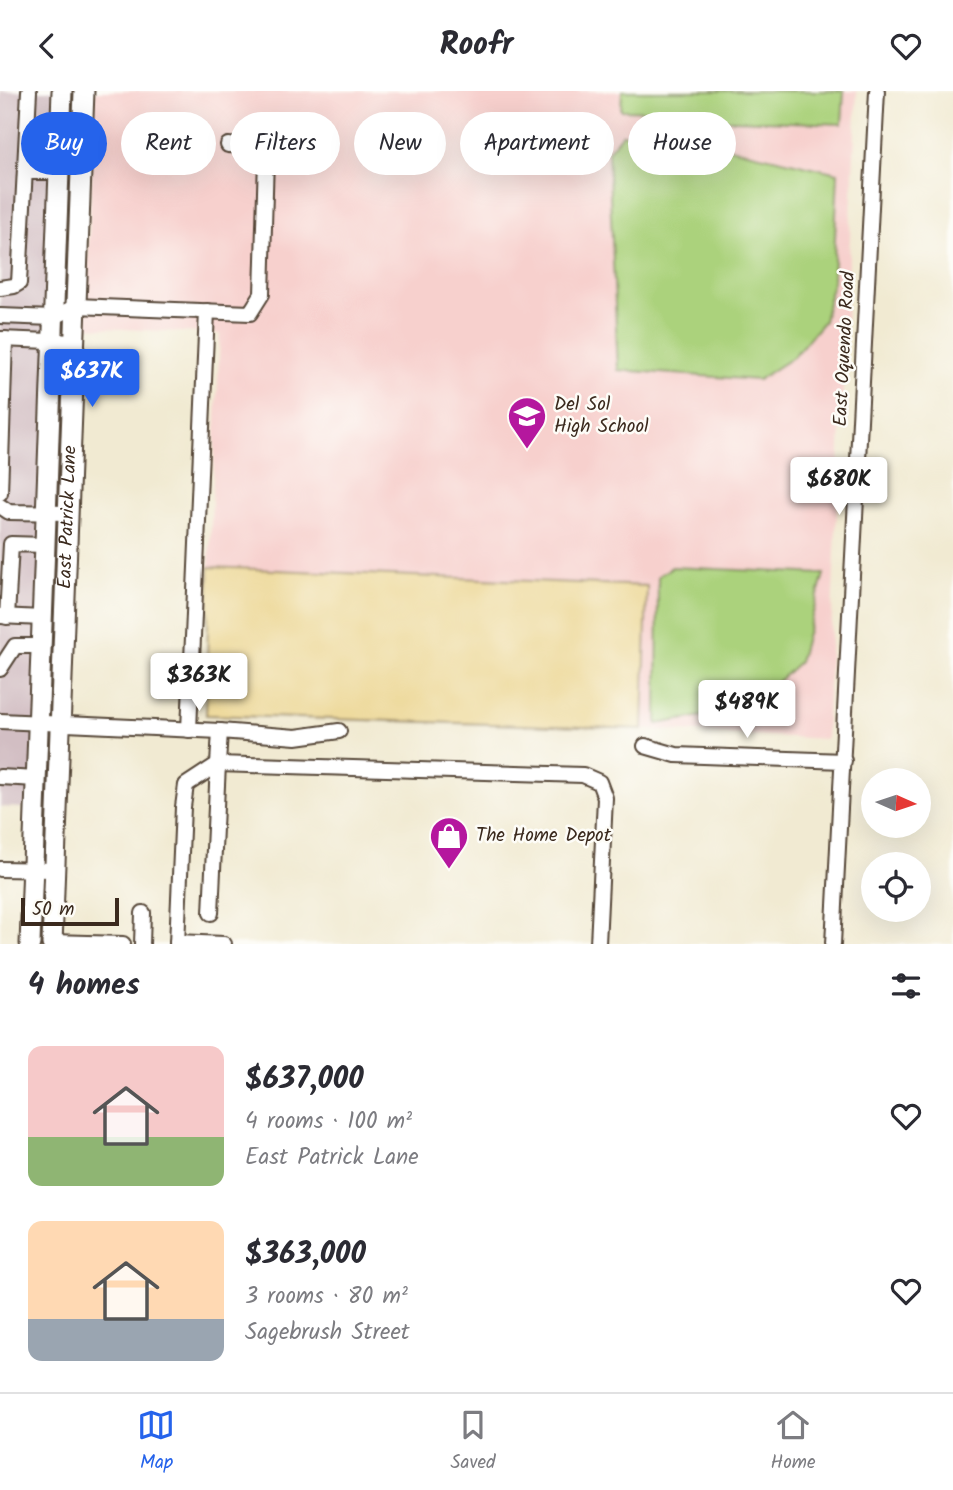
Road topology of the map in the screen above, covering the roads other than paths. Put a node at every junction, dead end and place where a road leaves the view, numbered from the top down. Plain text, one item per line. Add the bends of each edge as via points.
1 (29, 91) edge
2 (62, 91) edge
3 (84, 91) edge
4 (877, 91) edge
5 (28, 112) edge
6 (61, 112) edge
7 (228, 145) dead end
8 (25, 175) edge
9 (59, 175) edge
10 (0, 288) edge
11 (76, 306) junction
12 (207, 311) junction
13 (0, 316) edge
14 (53, 319) junction
15 (2, 339) edge
16 (53, 341) junction
17 (74, 352) junction
18 (124, 365) dead end
19 (0, 493) edge
20 (0, 506) edge
21 (46, 513) junction
22 (68, 513) junction
23 (45, 545) junction
24 (4, 617) edge
25 (43, 618) junction
26 (42, 646) junction
27 (0, 669) edge
28 (0, 721) edge
29 (39, 723) junction
30 (60, 724) junction
31 (189, 730) junction
32 (220, 731) junction
33 (339, 731) dead end
34 (645, 746) dead end
35 (844, 761) junction
36 (218, 764) junction
37 (0, 777) edge
38 (37, 779) junction
39 (0, 869) edge
40 (33, 870) junction
41 (55, 870) junction
42 (143, 913) dead end
43 (211, 913) dead end
44 (52, 943) edge
45 (177, 943) edge
46 (30, 944) edge
47 (123, 944) edge
48 (142, 944) edge
49 (210, 944) edge
50 (224, 944) edge
51 (598, 944) edge
52 (833, 944) edge

1 - 5 street
2 - 6 main road, East Patrick Lane
3 - 11 main road, East Patrick Lane
4 - 35 street, East Oquendo Road
7 - 12 street via 253,146 266,157 262,294 250,313
8 - 10 street via 19,283
9 - 14 main road, East Patrick Lane
11 - 12 street
11 - 14 street
11 - 17 main road, East Patrick Lane
12 - 31 street
13 - 14 street
14 - 16 main road, East Patrick Lane
15 - 16 street
15 - 19 street
16 - 17 street
16 - 21 main road, East Patrick Lane
17 - 18 street
17 - 22 main road, East Patrick Lane
20 - 21 street via 9,512
21 - 22 street
21 - 23 main road, East Patrick Lane
22 - 30 main road, East Patrick Lane
23 - 24 street via 11,544
23 - 25 main road, East Patrick Lane
24 - 25 street
25 - 26 main road, East Patrick Lane
26 - 27 street via 15,646
26 - 29 main road, East Patrick Lane
28 - 29 street
29 - 30 street
29 - 38 main road, East Patrick Lane
30 - 31 street
30 - 41 main road, East Patrick Lane
31 - 32 street
32 - 33 street via 296,737
32 - 36 street
34 - 35 street via 676,755
35 - 52 street, East Oquendo Road
36 - 43 street
36 - 45 street via 186,785
36 - 51 street via 583,775 599,782 605,797
37 - 38 street
38 - 40 main road, East Patrick Lane
39 - 40 street
40 - 41 street
40 - 46 main road, East Patrick Lane
41 - 44 main road, East Patrick Lane
42 - 48 street
44 - 47 street
45 - 49 street
49 - 50 street

